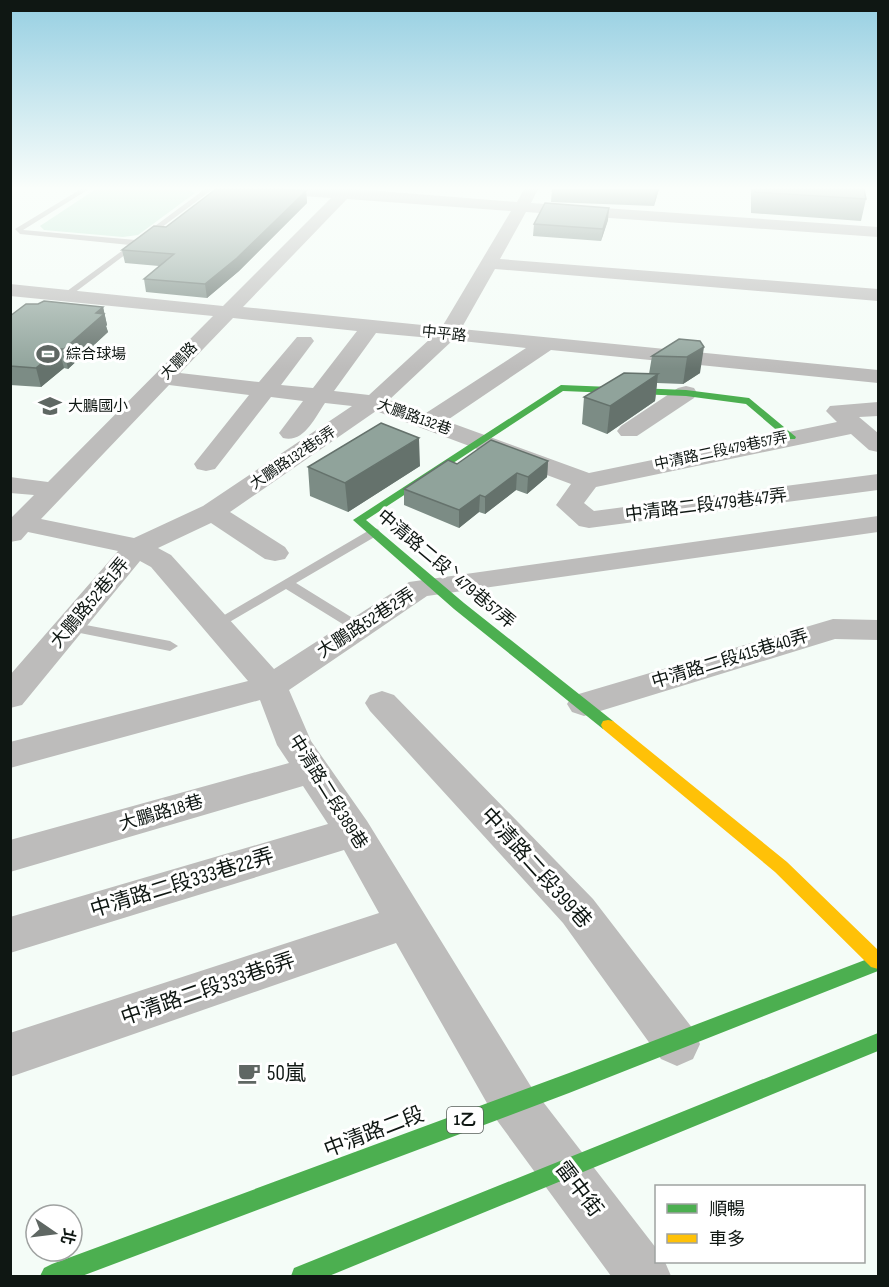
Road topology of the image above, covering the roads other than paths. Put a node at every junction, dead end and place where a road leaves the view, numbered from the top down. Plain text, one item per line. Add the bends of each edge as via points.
1 (130, 249) edge
2 (289, 249) edge
3 (497, 249) edge
4 (489, 263) junction
5 (10, 291) edge
6 (879, 295) edge
7 (66, 296) junction
8 (227, 312) junction
9 (371, 326) junction
10 (448, 334) junction
11 (304, 341) dead end
12 (548, 343) junction
13 (879, 377) edge
14 (162, 378) junction
15 (264, 390) junction
16 (686, 393) junction
17 (319, 396) junction
18 (374, 402) junction
19 (879, 409) edge
20 (847, 419) junction
21 (429, 422) junction
22 (629, 431) dead end
23 (291, 433) dead end
24 (791, 437) junction
25 (481, 441) junction
26 (878, 445) edge
27 (206, 464) dead end
28 (587, 481) junction
29 (879, 482) edge
30 (10, 485) edge
31 (54, 490) junction
32 (213, 512) junction
33 (879, 524) edge
34 (16, 528) edge
35 (372, 532) junction
36 (136, 548) junction
37 (275, 553) dead end
38 (286, 583) junction
39 (435, 587) junction
40 (216, 624) junction
41 (70, 627) junction
42 (359, 628) junction
43 (879, 630) edge
44 (170, 645) dead end
45 (271, 686) junction
46 (11, 697) edge
47 (382, 703) dead end
48 (584, 704) junction
49 (10, 755) edge
50 (312, 770) junction
51 (353, 832) junction
52 (10, 856) edge
53 (406, 922) junction
54 (10, 935) edge
55 (879, 962) edge
56 (879, 1042) edge
57 (676, 1044) junction
58 (10, 1055) edge
59 (513, 1102) junction
60 (563, 1168) junction
61 (52, 1276) edge
62 (302, 1276) edge
63 (644, 1276) edge

1 - 7 lane
2 - 8 street, 大鵬路
3 - 4 street, 大鵬路132巷6弄
4 - 6 street
4 - 10 street, 大鵬路132巷6弄
5 - 7 street, 中平路
7 - 8 street, 中平路
8 - 9 street, 中平路
8 - 14 street, 大鵬路
9 - 10 street, 中平路
9 - 17 street
10 - 12 street, 中平路
10 - 18 street, 大鵬路132巷6弄
11 - 15 street
12 - 13 street, 中平路
12 - 21 street
14 - 15 street, 大鵬路132巷
14 - 31 street, 大鵬路
15 - 17 street, 大鵬路132巷
15 - 27 street
16 - 22 street
16 - 24 street, 中清路二段ˋ479巷57弄 via 749,401
16 - 25 street, 中清路二段ˋ479巷57弄 via 561,388
17 - 18 street, 大鵬路132巷
17 - 23 street
18 - 21 street, 大鵬路132巷
18 - 32 street, 大鵬路132巷6弄
19 - 20 street, 中清路二段479巷57弄
20 - 24 street, 中清路二段479巷57弄
20 - 26 street
21 - 25 street, 大鵬路132巷
24 - 28 street, 中清路二段479巷57弄
25 - 28 street, 大鵬路132巷
25 - 35 street, 中清路二段ˋ479巷57弄 via 359,520
28 - 29 street, 中清路二段479巷47弄 via 569,505 589,520
30 - 31 street
31 - 34 street, 大鵬路
32 - 36 street, 大鵬路52巷1弄
32 - 37 street
33 - 39 street, 大鵬路52巷2弄
34 - 36 street, 中清路二段389巷 via 102,538
35 - 38 lane
35 - 39 street, 中清路二段ˋ479巷57弄
36 - 40 street, 中清路二段389巷 via 161,561
36 - 41 street, 大鵬路52巷1弄
38 - 40 lane
38 - 42 lane
39 - 42 street, 大鵬路52巷2弄 via 419,588
39 - 48 street, 中清路二段ˋ479巷57弄
40 - 45 street, 中清路二段389巷
41 - 44 lane
41 - 46 street, 大鵬路52巷1弄
42 - 45 street, 大鵬路52巷2弄
43 - 48 street, 中清路二段415巷40弄 via 833,628
45 - 49 street, 大鵬路52巷2弄
45 - 50 street, 中清路二段389巷 via 295,745
47 - 57 street, 中清路二段399巷 via 578,911
48 - 55 street, 中清路二段ˋ479巷57弄 via 769,856
50 - 51 street, 中清路二段389巷
50 - 52 street, 大鵬路18巷
51 - 53 street, 中清路二段389巷
51 - 54 street, 中清路二段333巷22弄
53 - 58 street, 中清路二段333巷6弄
53 - 59 street, 中清路二段389巷
55 - 57 street, 中清路二段 / 1乙
56 - 60 street
57 - 59 street, 中清路二段 / 1乙
59 - 60 street, 雷中街
59 - 61 street, 中清路二段 / 1乙
60 - 62 street
60 - 63 street, 雷中街

